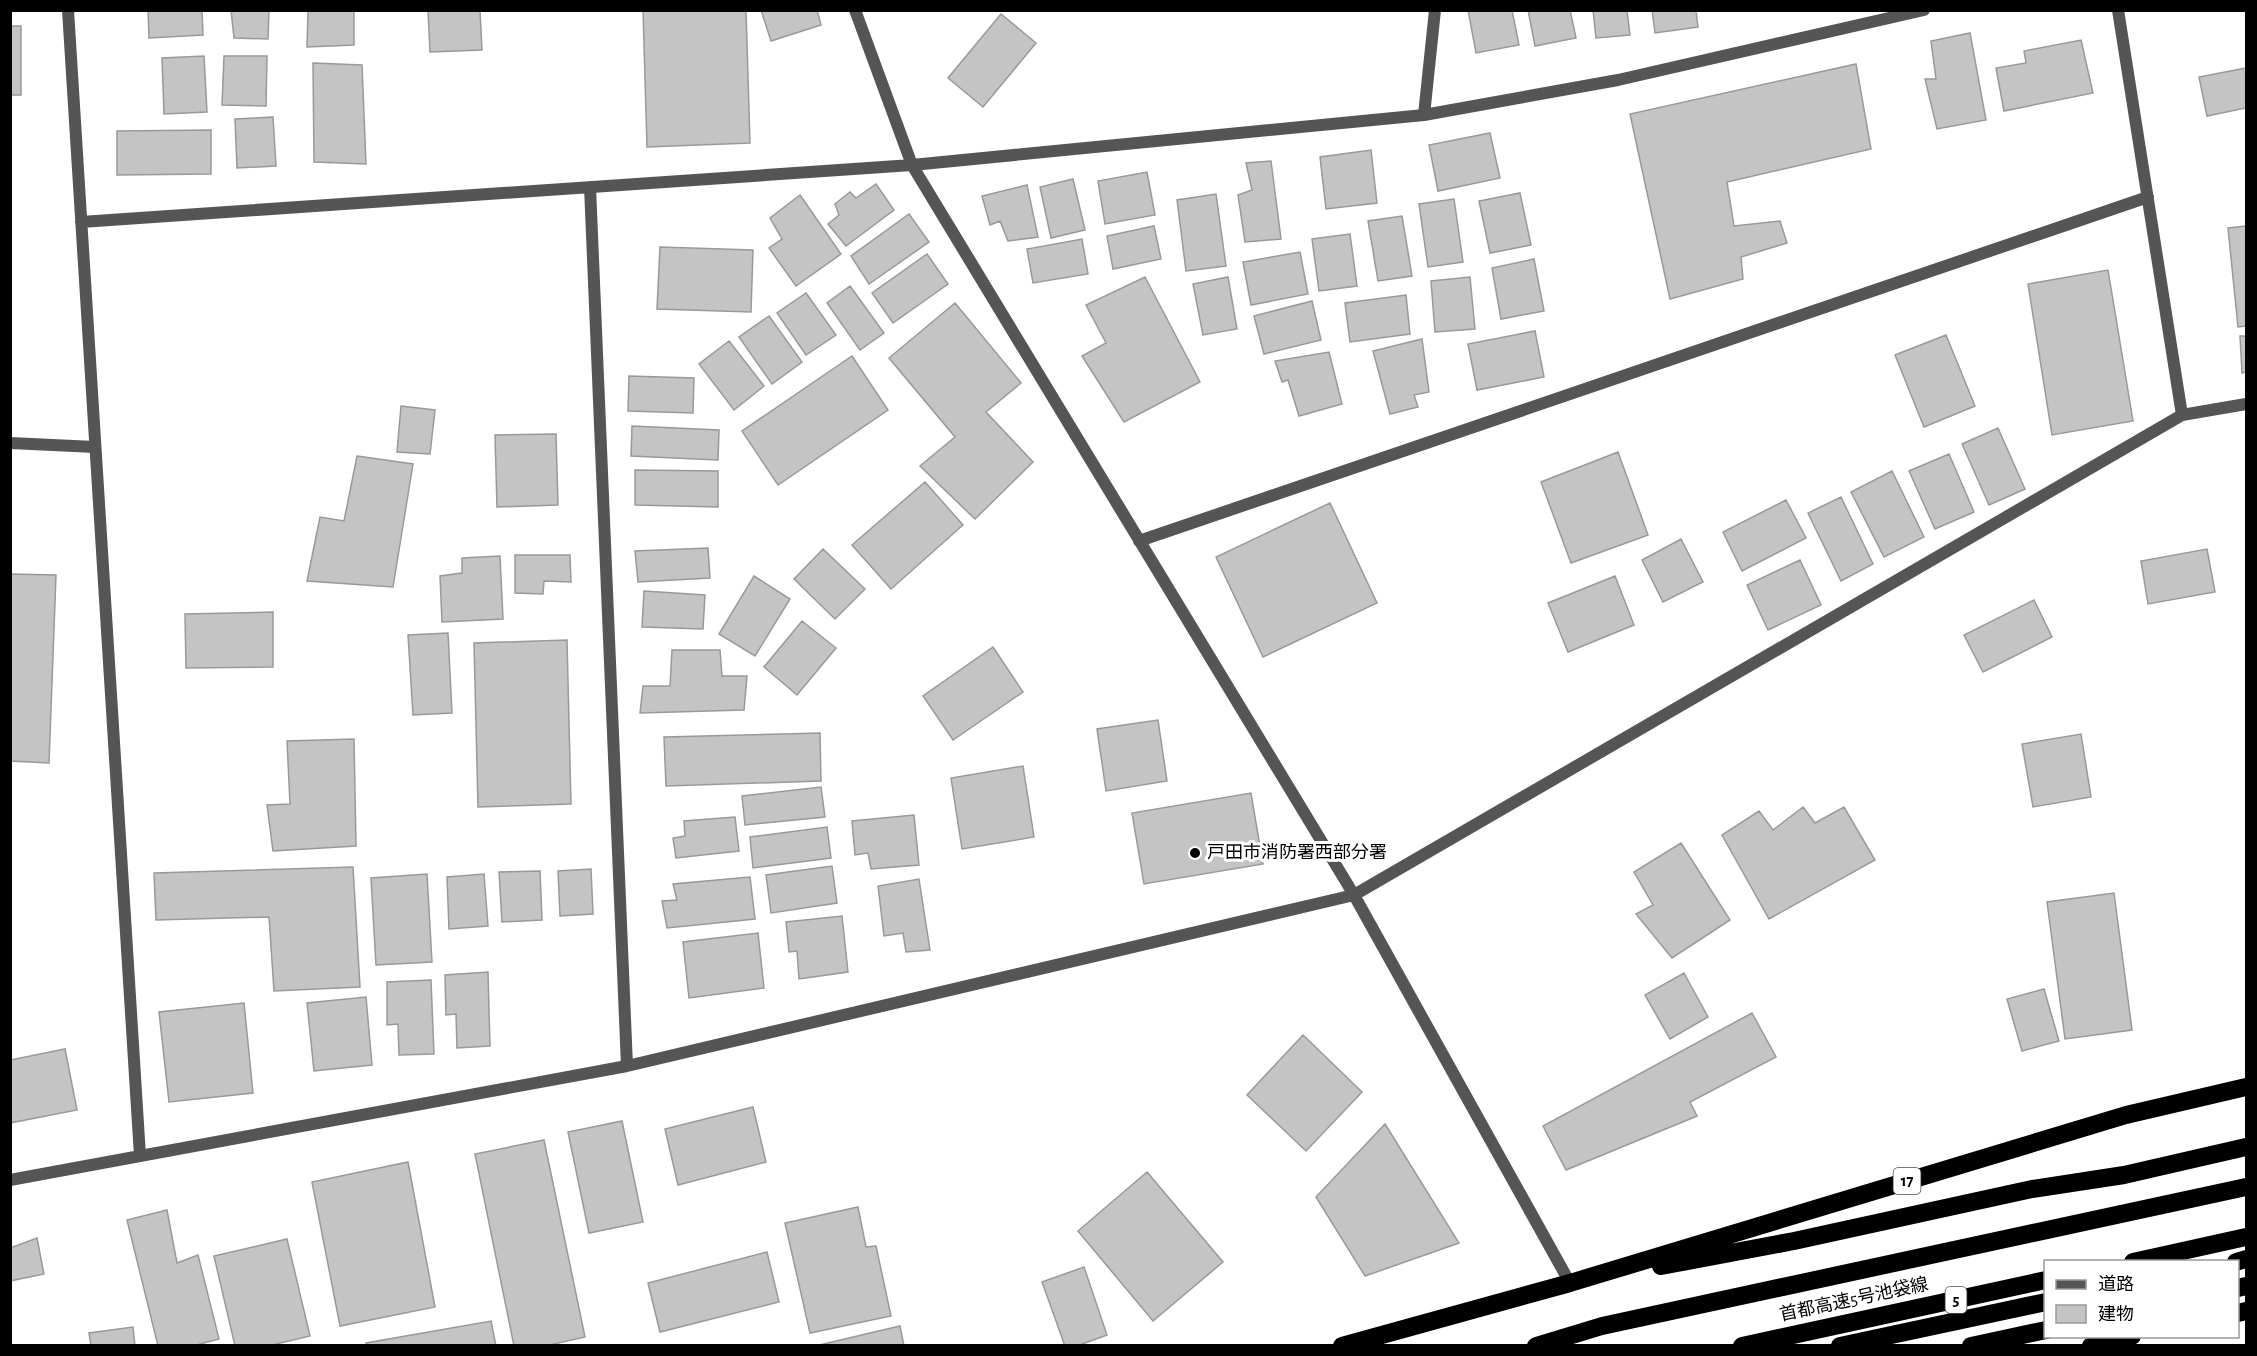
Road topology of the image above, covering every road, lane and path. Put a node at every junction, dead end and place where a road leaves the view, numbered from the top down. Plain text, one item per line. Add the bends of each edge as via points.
1 (68, 10) edge
2 (855, 10) edge
3 (1435, 10) edge
4 (1924, 10) edge
5 (2118, 10) edge
6 (1424, 115) junction
7 (912, 165) junction
8 (590, 187) junction
9 (2148, 197) junction
10 (81, 222) junction
11 (2247, 404) edge
12 (2182, 415) junction
13 (10, 443) edge
14 (95, 447) junction
15 (1139, 541) junction
16 (1354, 895) junction
17 (627, 1066) junction
18 (2247, 1087) edge
19 (2247, 1147) edge
20 (140, 1156) junction
21 (10, 1180) edge
22 (2247, 1187) edge
23 (2247, 1237) edge
24 (2142, 1260) edge
25 (2044, 1281) edge
26 (1570, 1283) junction
27 (2044, 1302) edge
28 (2044, 1330) edge
29 (2124, 1338) edge
30 (1342, 1346) edge
31 (1536, 1346) edge
32 (1742, 1346) edge
33 (1840, 1346) edge
34 (1971, 1346) edge
35 (2091, 1346) edge

1 - 10 street
2 - 7 street
3 - 6 street
4 - 6 street via 1618,80
5 - 9 street
6 - 7 street
7 - 8 street
7 - 15 street
8 - 10 street
8 - 17 street
9 - 12 street
9 - 15 street
10 - 14 street
11 - 12 street
12 - 16 street
13 - 14 street
14 - 20 street
15 - 16 street
16 - 17 street
16 - 26 street
17 - 20 street
18 - 26 highway, 17 via 2126,1115
19 - 26 highway
20 - 21 street
22 - 31 highway via 1602,1326
23 - 24 highway
25 - 32 highway, 首都高速5号池袋線 / 5
26 - 30 highway, 17
27 - 33 highway
28 - 34 highway
29 - 35 highway

